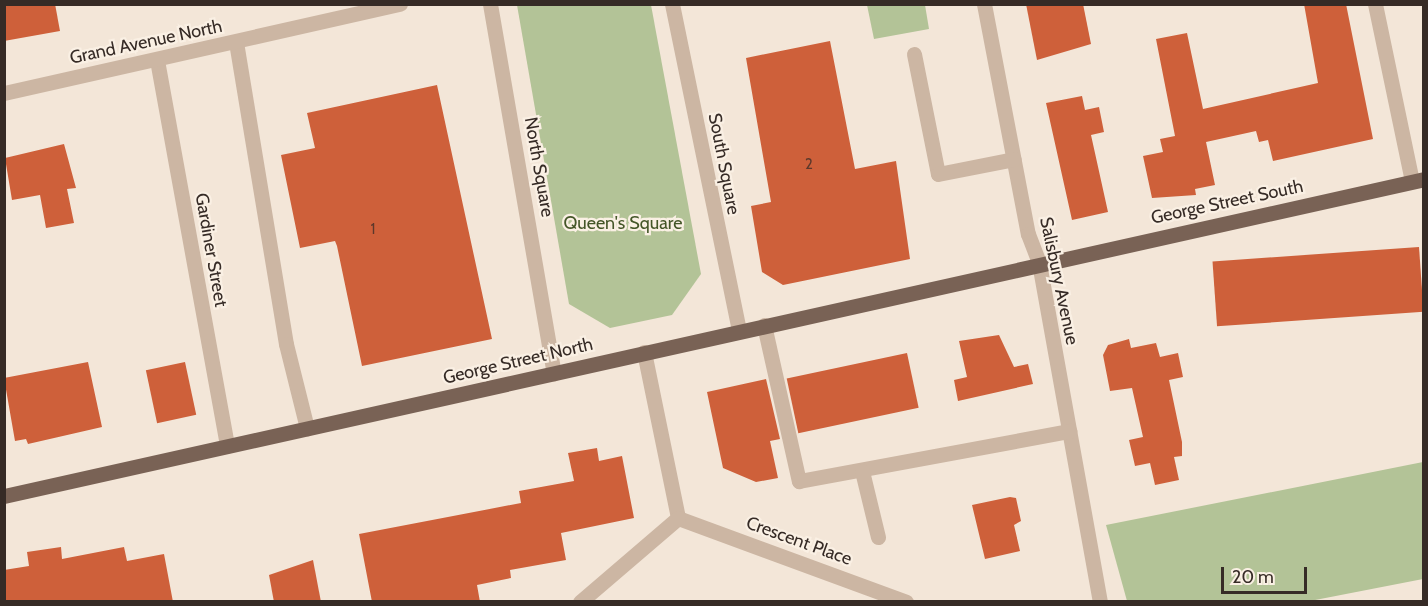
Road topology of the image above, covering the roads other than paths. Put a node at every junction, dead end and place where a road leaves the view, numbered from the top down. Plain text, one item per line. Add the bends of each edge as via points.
1 (400, 4) edge
2 (490, 4) edge
3 (672, 4) edge
4 (984, 4) edge
5 (1375, 4) edge
6 (236, 42) junction
7 (914, 54) dead end
8 (157, 60) junction
9 (4, 93) edge
10 (1014, 159) junction
11 (1418, 180) edge
12 (1039, 263) junction
13 (764, 325) junction
14 (739, 331) junction
15 (644, 352) junction
16 (554, 373) junction
17 (306, 428) junction
18 (1069, 431) junction
19 (227, 446) junction
20 (862, 471) junction
21 (4, 496) edge
22 (678, 518) junction
23 (878, 537) dead end
24 (580, 602) edge
25 (906, 602) edge
26 (1100, 602) edge

1 - 6 street, Grand Avenue North
2 - 16 street, North Square
3 - 14 street, South Square
4 - 10 street, Salisbury Avenue
5 - 11 street
6 - 8 street, Grand Avenue North
6 - 17 street via 286,344
7 - 10 street via 938,174
8 - 9 street, Grand Avenue North
8 - 19 street, Gardiner Street
10 - 12 street, Salisbury Avenue
11 - 12 main road, George Street South
12 - 13 main road, George Street North
12 - 18 street, Salisbury Avenue
13 - 14 main road, George Street North
13 - 20 street via 799,481
14 - 15 main road, George Street North
15 - 16 main road, George Street North
15 - 22 street
16 - 17 main road, George Street North
17 - 19 main road, George Street North
18 - 20 street
18 - 26 street, Salisbury Avenue
19 - 21 main road, George Street North
20 - 23 street
22 - 24 street
22 - 25 street, Crescent Place

